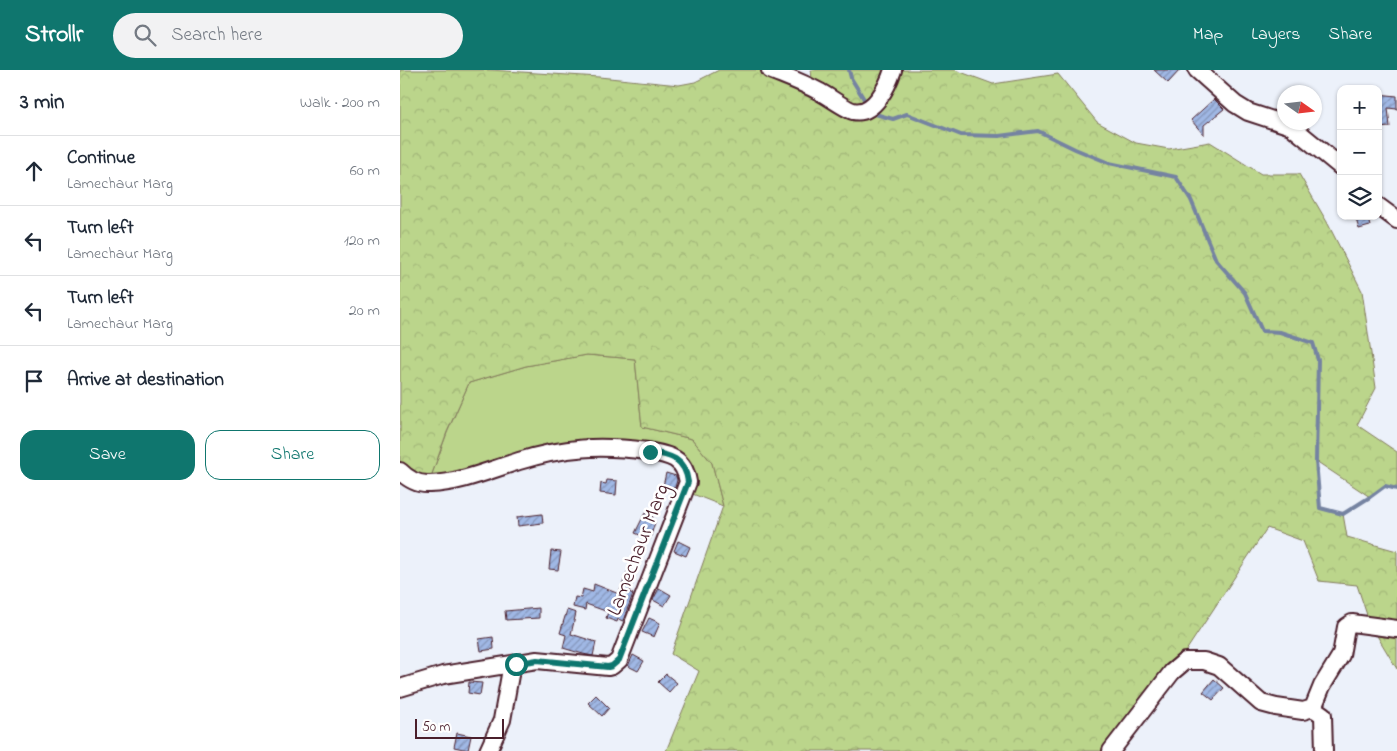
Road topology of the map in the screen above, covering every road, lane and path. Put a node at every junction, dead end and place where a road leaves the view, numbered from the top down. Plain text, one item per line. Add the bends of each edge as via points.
1 (770, 70) edge
2 (893, 70) edge
3 (1197, 70) edge
4 (1337, 164) edge
5 (1382, 209) edge
6 (1397, 220) edge
7 (400, 471) edge
8 (1397, 629) edge
9 (516, 664) junction
10 (400, 688) edge
11 (1313, 708) junction
12 (488, 751) edge
13 (1111, 751) edge
14 (1324, 751) edge

1 - 2 street via 813,88 853,112 863,111 877,101 887,88
3 - 4 street via 1235,104 1248,112 1291,126
5 - 6 street
7 - 9 street, Lamechaur Marg via 410,480 428,485 555,452 588,447 664,454 682,464 688,482 619,660 608,667 537,660
8 - 11 street via 1352,623 1346,627 1341,655
9 - 10 street, Lamechaur Marg via 443,675
9 - 12 street via 510,675 502,720
11 - 13 street via 1304,711 1261,703 1219,666 1204,661 1185,661 1172,672
11 - 14 street via 1323,715

